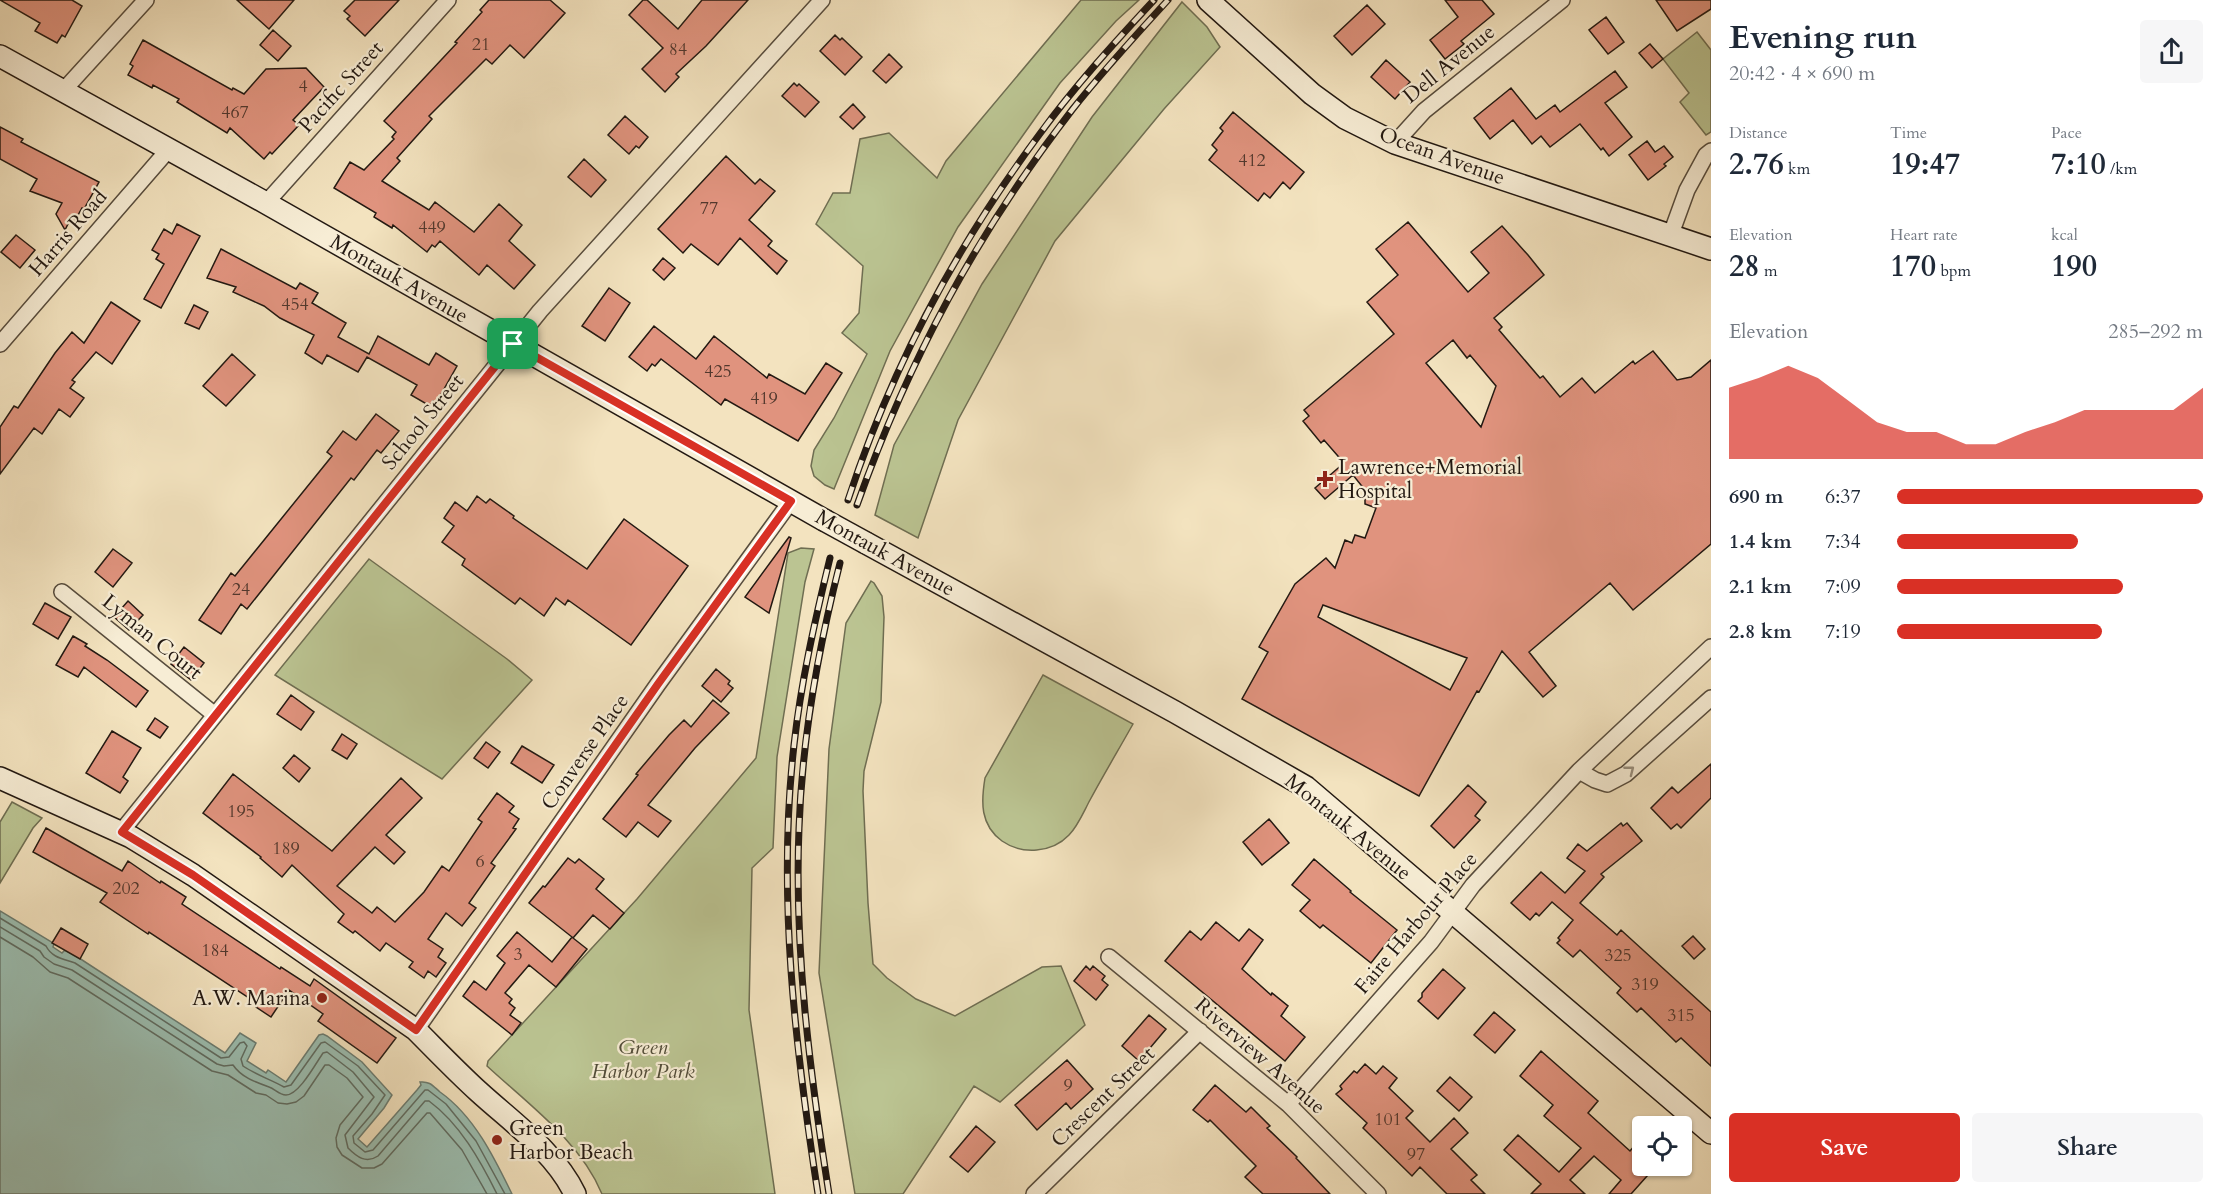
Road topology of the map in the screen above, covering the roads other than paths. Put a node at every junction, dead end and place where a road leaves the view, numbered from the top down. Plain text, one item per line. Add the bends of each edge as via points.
1 (146, 0) edge
2 (448, 0) edge
3 (822, 0) edge
4 (1208, 0) edge
5 (1562, 0) edge
6 (0, 56) edge
7 (63, 91) junction
8 (1395, 142) junction
9 (169, 149) junction
10 (1711, 151) edge
11 (266, 203) junction
12 (1671, 234) junction
13 (1711, 249) edge
14 (0, 344) edge
15 (513, 344) junction
16 (791, 501) junction
17 (62, 592) dead end
18 (1711, 647) edge
19 (1711, 698) edge
20 (215, 715) junction
21 (1579, 771) junction
22 (0, 778) edge
23 (122, 832) junction
24 (1452, 914) junction
25 (1109, 957) dead end
26 (416, 1030) junction
27 (1200, 1031) junction
28 (1288, 1104) junction
29 (1708, 1126) edge
30 (575, 1194) edge
31 (1034, 1194) edge
32 (1378, 1194) edge

1 - 7 street
2 - 11 street, Pacific Street
3 - 15 street, School Street
4 - 8 street, Ocean Avenue via 1312,94 1345,118
5 - 8 street, Dell Avenue via 1424,111
6 - 7 street, Montauk Avenue
7 - 9 street, Montauk Avenue
8 - 12 street, Ocean Avenue
9 - 11 street, Montauk Avenue
9 - 14 street, Harris Road
10 - 12 street via 1687,190
11 - 15 street, Montauk Avenue
12 - 13 street, Ocean Avenue
15 - 16 street, Montauk Avenue
15 - 20 street, School Street
16 - 24 street, Montauk Avenue, bridge via 1306,787
16 - 26 street, Converse Place
17 - 20 street, Lyman Court
18 - 21 street, Faire Harbour Place
21 -> 19 street via 1607,784 1626,774
20 - 23 street, School Street
21 - 24 street, Faire Harbour Place via 1473,885
22 - 23 street
23 - 26 street via 193,875
24 - 28 street, Faire Harbour Place
24 - 29 street, Montauk Avenue
25 - 27 street, Riverview Avenue
26 - 30 street via 540,1147
27 - 28 street, Riverview Avenue
27 - 31 street, Crescent Street
28 - 32 street, Riverview Avenue

